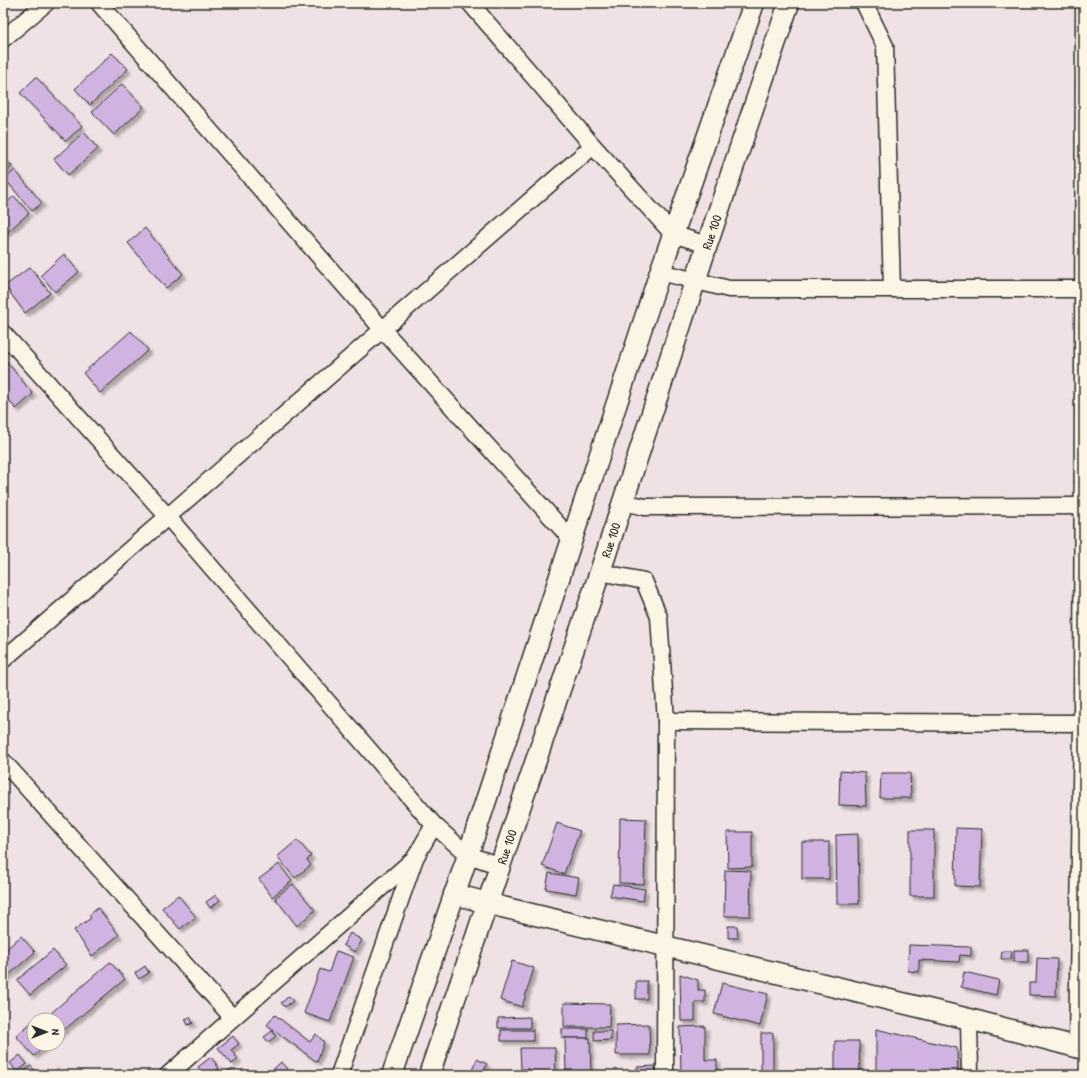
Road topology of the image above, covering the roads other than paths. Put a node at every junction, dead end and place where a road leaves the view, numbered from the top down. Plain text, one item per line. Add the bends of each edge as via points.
1 (46, 3) edge
2 (99, 3) edge
3 (470, 3) edge
4 (754, 3) edge
5 (789, 3) edge
6 (864, 3) edge
7 (1084, 3) edge
8 (1084, 12) edge
9 (3, 39) edge
10 (593, 146) junction
11 (673, 234) junction
12 (707, 245) junction
13 (660, 272) junction
14 (695, 282) junction
15 (892, 289) junction
16 (1083, 289) junction
17 (383, 330) junction
18 (3, 333) edge
19 (624, 502) junction
20 (1083, 506) edge
21 (168, 517) junction
22 (571, 539) junction
23 (600, 572) junction
24 (3, 660) edge
25 (666, 721) junction
26 (1083, 723) edge
27 (3, 761) edge
28 (434, 825) junction
29 (468, 855) junction
30 (415, 858) junction
31 (501, 866) junction
32 (454, 894) junction
33 (488, 903) junction
34 (665, 947) junction
35 (232, 1017) junction
36 (969, 1019) junction
37 (1080, 1048) edge
38 (168, 1075) edge
39 (339, 1075) edge
40 (392, 1075) edge
41 (429, 1075) edge
42 (665, 1075) edge
43 (970, 1075) edge

1 - 9 street
2 - 17 street
3 - 10 street
4 - 11 street
5 - 12 street, Rue 100
6 - 15 street via 885,46
7 - 8 street
8 - 16 street
10 - 11 street
10 - 17 street
11 - 12 street
11 - 13 street
12 - 14 street, Rue 100
13 - 14 street
13 - 22 street
14 - 15 street via 729,289
14 - 19 street, Rue 100
15 - 16 street
16 - 20 street
17 - 21 street
17 - 22 street
18 - 21 street
19 - 20 street via 645,507
19 - 23 street, Rue 100
20 - 26 street
21 - 24 street
21 - 28 street
22 - 29 street
23 - 25 street via 644,581 659,616
23 - 31 street, Rue 100
25 - 26 street
25 - 34 street
26 - 37 street
27 - 35 street
28 - 29 street
28 - 30 street
29 - 31 street
29 - 32 street
30 - 35 street
30 - 39 street
31 - 33 street, Rue 100
32 - 33 street
32 - 40 street
33 - 34 street
33 - 41 street, Rue 100
34 - 36 street
34 - 42 street
35 - 38 street
36 - 37 street
36 - 43 street

